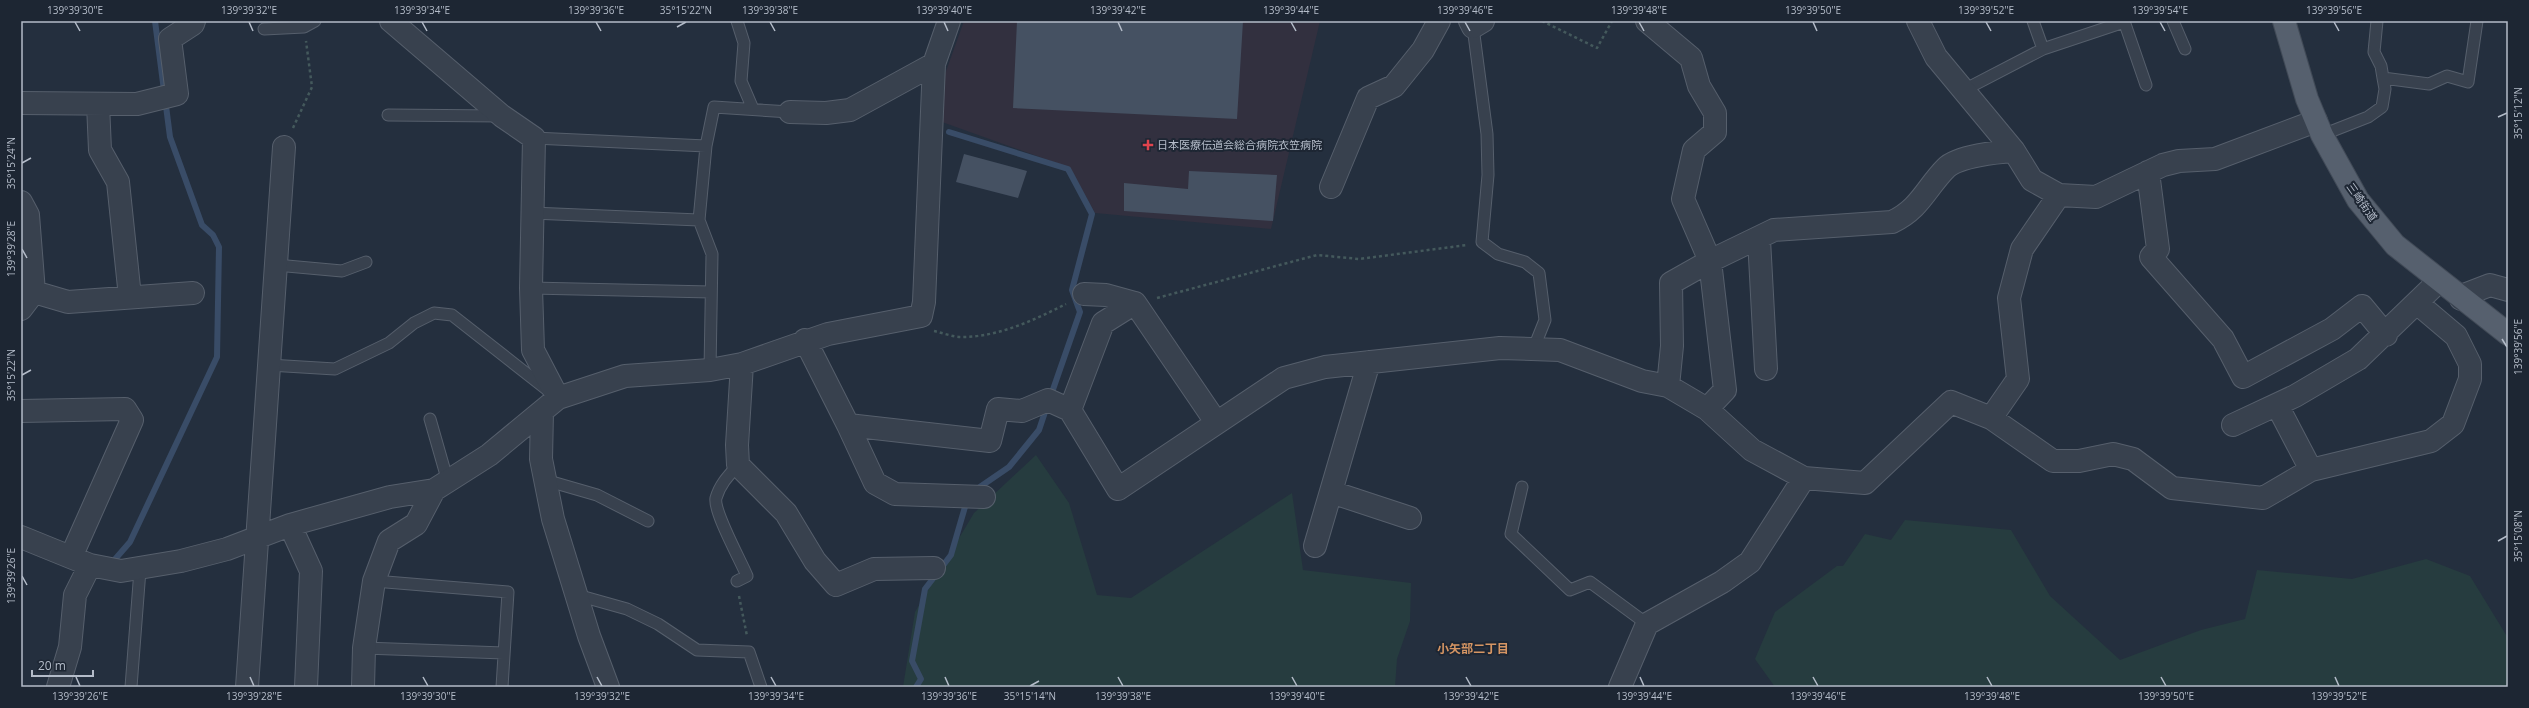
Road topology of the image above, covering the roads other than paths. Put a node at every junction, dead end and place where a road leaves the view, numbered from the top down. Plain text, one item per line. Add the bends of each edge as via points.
1 (194, 21) edge
2 (315, 21) edge
3 (391, 21) edge
4 (737, 21) edge
5 (949, 21) edge
6 (1439, 21) edge
7 (1648, 21) edge
8 (1918, 21) edge
9 (2033, 21) edge
10 (2124, 21) edge
11 (2173, 21) edge
12 (2284, 21) edge
13 (2377, 21) edge
14 (2477, 21) edge
15 (1475, 23) edge
16 (264, 29) dead end
17 (2043, 49) junction
18 (2185, 49) dead end
19 (934, 64) junction
20 (2383, 78) junction
21 (2146, 85) dead end
22 (1964, 90) junction
23 (21, 103) edge
24 (98, 104) junction
25 (753, 109) junction
26 (790, 112) joint
27 (388, 115) dead end
28 (502, 116) junction
29 (2319, 128) junction
30 (534, 138) junction
31 (706, 146) junction
32 (284, 147) road end
33 (2014, 152) junction
34 (2148, 172) junction
35 (1331, 187) dead end
36 (2059, 195) junction
37 (21, 202) edge
38 (532, 213) junction
39 (698, 220) junction
40 (1759, 239) junction
41 (1710, 261) junction
42 (366, 262) dead end
43 (276, 265) junction
44 (2439, 281) junction
45 (531, 288) junction
46 (2508, 290) edge
47 (711, 292) junction
48 (193, 293) dead end
49 (25, 294) edge
50 (1084, 294) road end
51 (130, 297) junction
52 (2461, 299) junction
53 (1135, 303) junction
54 (2417, 303) junction
55 (2508, 334) edge
56 (2386, 335) junction
57 (805, 340) junction
58 (1533, 350) junction
59 (1369, 362) junction
60 (742, 364) junction
61 (269, 365) junction
62 (1766, 369) dead end
63 (710, 370) junction
64 (1668, 386) junction
65 (550, 405) junction
66 (2277, 405) junction
67 (1707, 409) junction
68 (1070, 410) junction
69 (21, 411) edge
70 (1991, 418) junction
71 (430, 419) dead end
72 (1216, 422) junction
73 (848, 425) junction
74 (2233, 425) dead end
75 (738, 464) junction
76 (2311, 470) junction
77 (1804, 478) junction
78 (545, 480) junction
79 (441, 486) junction
80 (1522, 487) dead end
81 (1331, 492) junction
82 (984, 497) dead end
83 (1410, 518) dead end
84 (648, 521) dead end
85 (290, 525) junction
86 (257, 536) junction
87 (21, 537) edge
88 (1315, 546) dead end
89 (80, 561) junction
90 (934, 568) dead end
91 (140, 570) junction
92 (374, 581) junction
93 (737, 581) road end
94 (577, 595) junction
95 (1647, 624) junction
96 (364, 648) junction
97 (504, 653) junction
98 (58, 687) edge
99 (130, 687) edge
100 (247, 687) edge
101 (306, 687) edge
102 (363, 687) edge
103 (502, 687) edge
104 (608, 687) edge
105 (761, 687) edge
106 (1620, 687) edge

1 - 24 street via 170,39 177,94 138,104
2 - 16 lane via 304,27
3 - 28 street
4 - 25 lane via 744,43 741,81
5 - 19 street
6 - 35 street via 1424,50 1394,86 1368,98
7 - 41 street via 1691,58 1699,86 1715,113 1715,132 1694,150 1683,199
8 - 22 street via 1936,57
9 - 17 lane
10 - 17 lane
10 - 21 lane
11 - 18 lane
12 - 29 main road, 三崎街道
13 - 20 lane via 2374,52 2381,66
14 - 20 lane via 2468,82 2447,76 2429,84
15 - 58 lane via 1487,134 1488,174 1482,242 1498,254 1525,262 1539,273 1545,320
17 - 22 lane
19 - 26 street via 850,110 826,113
19 - 57 street via 924,302 921,316
20 - 29 lane via 2385,89 2382,107 2368,117
22 - 33 street
23 - 24 street
24 - 51 street via 100,150 118,182
25 - 26 lane
25 - 31 lane via 714,107
27 - 28 lane
28 - 30 street
29 - 34 street via 2215,159 2179,161
29 - 44 main road, 三崎街道 via 2358,200 2395,245
30 - 31 lane
30 - 38 street
31 - 39 lane
32 - 43 street
33 - 36 street via 2032,180
33 - 40 street via 1984,153 1947,167 1920,202 1907,215 1892,222 1774,230
34 - 36 street via 2096,197
34 - 56 street via 2158,250 2150,257 2222,339 2243,377 2332,328 2362,306
36 - 70 street via 2022,249 2009,298 2018,379
37 - 49 street via 28,215
38 - 39 lane
38 - 45 street
39 - 47 lane via 712,254
40 - 41 street
40 - 62 street
41 - 64 street via 1671,283 1672,346
41 - 67 street via 1726,390
42 - 43 lane via 342,271
43 - 61 street
44 - 52 main road, 三崎街道
44 - 54 street
45 - 47 lane
45 - 65 street via 533,350
46 - 52 street via 2490,285 2464,295
47 - 63 lane
48 - 51 street
49 - 51 street via 68,302
50 - 53 street via 1106,295
52 - 55 main road, 三崎街道
53 - 68 street via 1103,323
53 - 72 street
54 - 56 street
54 - 76 street via 2456,336 2470,364 2470,379 2453,424 2431,441
56 - 66 street via 2358,359
57 - 60 street
57 - 73 street
58 - 59 street via 1500,348
58 - 64 street via 1560,350 1642,381
59 - 72 street via 1325,367 1284,378
59 - 81 street
60 - 63 street
60 - 75 street
61 - 65 lane via 335,369 389,343 414,323 434,313 452,315
61 - 86 street
63 - 65 street via 625,376
64 - 67 street
65 - 78 street via 541,459
65 - 79 street via 489,455
66 - 74 street
66 - 76 street
67 - 77 street via 1752,450
68 - 72 street via 1118,489
68 - 73 street via 1048,400 1022,411 998,408 990,441
69 - 89 street via 125,409 132,420
70 - 76 street via 2053,461 2078,461 2113,454 2133,459 2172,488 2263,498
70 - 77 street via 1951,402 1865,483
71 - 79 lane
73 - 82 street via 875,483 895,494
75 - 90 street via 786,513 815,562 836,585 874,569
75 - 93 lane via 721,484 716,500 720,517 747,576
77 - 95 street via 1750,562 1722,582
78 - 84 lane via 597,495
78 - 94 street via 553,519
79 - 85 street via 390,497
79 - 92 street via 416,524 389,541
80 - 95 lane via 1511,534 1570,590 1590,582
81 - 83 street
81 - 88 street
85 - 86 street
85 - 101 street via 311,571
86 - 91 street via 227,549
86 - 100 street
87 - 89 street
89 - 91 street via 120,572
89 - 98 street via 70,646
91 - 99 lane
92 - 96 street
92 - 97 lane via 508,592
94 - 104 street
94 - 105 lane via 627,609 658,624 697,650 750,652
95 - 106 street
96 - 97 lane
96 - 102 street
97 - 103 lane

